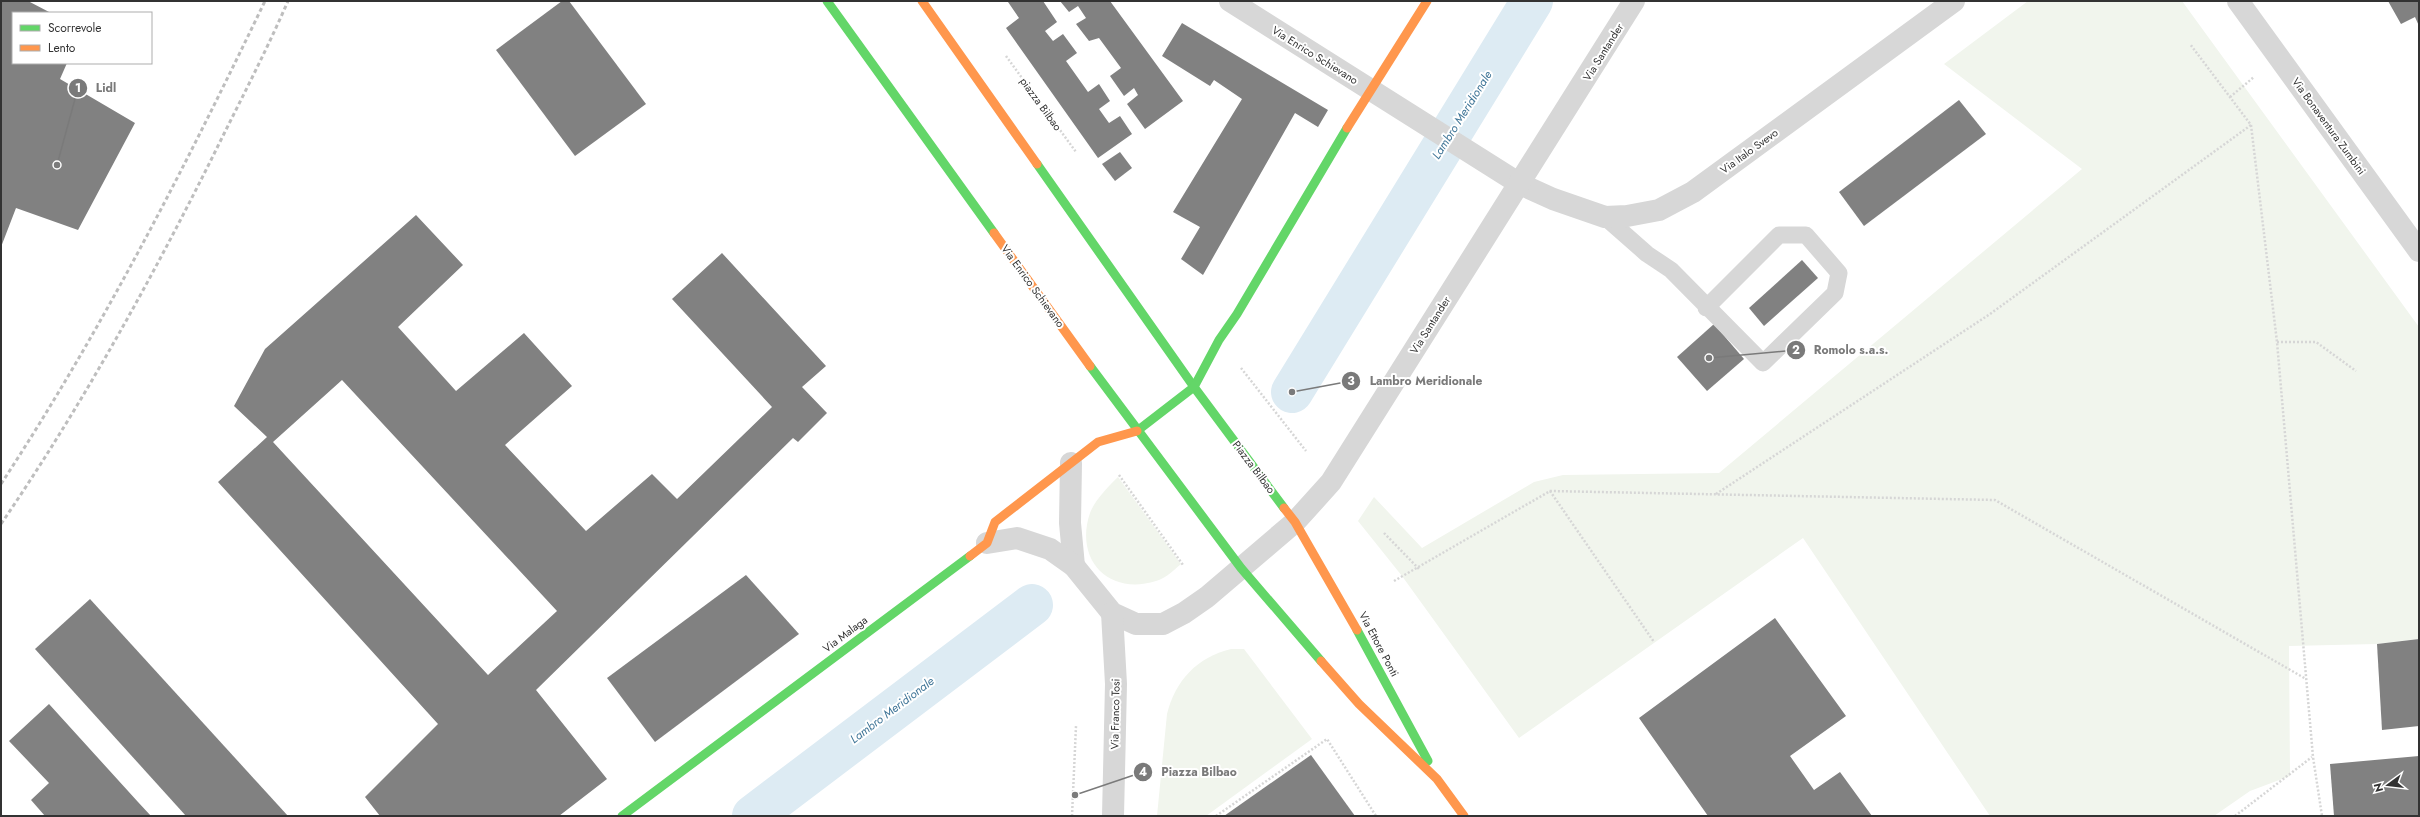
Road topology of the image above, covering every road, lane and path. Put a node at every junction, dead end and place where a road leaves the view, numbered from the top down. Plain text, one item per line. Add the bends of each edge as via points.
1 (827, 1) edge
2 (922, 1) edge
3 (1230, 1) edge
4 (1427, 1) edge
5 (1634, 1) edge
6 (1954, 1) edge
7 (2238, 1) edge
8 (2190, 44) dead end
9 (1006, 56) dead end
10 (2254, 77) dead end
11 (1370, 89) junction
12 (2230, 97) junction
13 (2251, 125) junction
14 (1076, 152) dead end
15 (1520, 184) junction
16 (1605, 217) junction
17 (2419, 251) edge
18 (1706, 308) junction
19 (2277, 342) junction
20 (1240, 367) dead end
21 (2356, 371) dead end
22 (1194, 387) junction
23 (1137, 431) junction
24 (1306, 450) dead end
25 (1072, 463) junction
26 (1119, 475) dead end
27 (1550, 491) junction
28 (1715, 495) junction
29 (1295, 522) junction
30 (1384, 532) dead end
31 (987, 543) junction
32 (1184, 565) dead end
33 (1074, 566) junction
34 (1241, 568) junction
35 (1419, 569) junction
36 (1394, 581) dead end
37 (1112, 613) junction
38 (1654, 642) dead end
39 (2306, 679) junction
40 (1076, 726) dead end
41 (2313, 757) junction
42 (1437, 779) junction
43 (622, 816) edge
44 (1072, 816) edge
45 (1113, 816) edge
46 (1216, 816) edge
47 (1376, 816) edge
48 (1464, 816) edge
49 (2235, 816) edge
50 (2322, 816) edge

1 - 23 street, Via Enrico Schievano
2 - 22 street
3 - 11 street, Via Enrico Schievano
4 - 11 street
5 - 15 street, Via Santander
6 - 16 street, Via Italo Svevo via 1693,192 1659,210
7 - 17 street, Via Bonaventura Zumbini
8 - 12 path
9 - 14 path, piazza Bilbao
10 - 12 path
11 - 15 street, Via Enrico Schievano
11 - 22 street via 1237,314 1219,340
12 - 13 path
13 - 19 path
13 - 28 path via 1990,314
15 - 16 street, Via Italo Svevo via 1553,199
15 - 29 street, Via Santander via 1331,482
16 - 18 lane via 1647,254 1671,270
18 - 18 lane via 1763,363 1835,293 1839,273 1806,235 1780,235
19 - 21 path via 2316,342
19 - 39 path
20 - 24 path
22 - 23 street
22 - 29 street, Piazza Bilbao
23 - 25 street via 1098,442
23 - 34 street, Via Enrico Schievano
25 - 31 street via 995,522
25 - 33 street via 1070,523
26 - 32 path
27 - 28 path
27 - 35 path
27 - 38 path
28 - 39 path via 1995,500
29 - 34 street
29 - 42 street, Via Ettore Ponti via 1340,598
30 - 35 path
31 - 33 street via 1017,538 1050,549
31 - 43 street, Via Malaga
33 - 37 street
34 - 37 street via 1207,597 1163,624 1136,624
34 - 42 street, Via Ettore Ponti via 1359,704
35 - 36 path
37 - 45 street, Via Franco Tosi via 1116,684
39 - 41 path
40 - 44 path
41 - 49 path
41 - 50 path
42 - 48 street, Via Ettore Ponti
46 - 47 path via 1327,739

